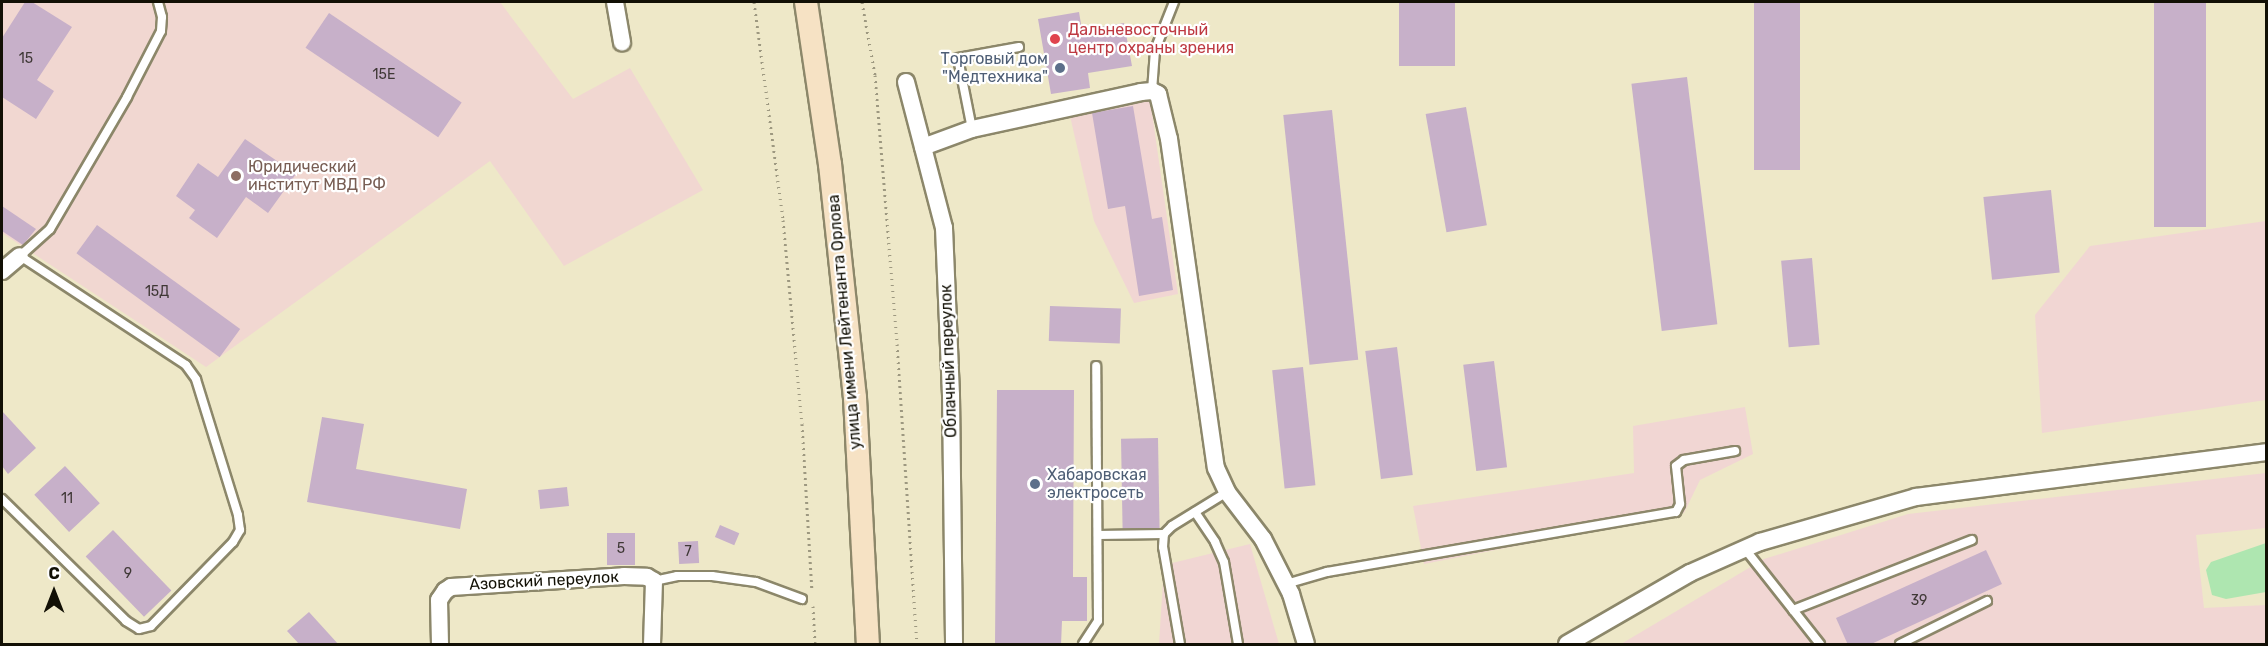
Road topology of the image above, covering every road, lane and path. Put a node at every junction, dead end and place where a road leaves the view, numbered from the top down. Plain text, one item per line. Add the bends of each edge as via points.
1 (158, 2) edge
2 (615, 2) edge
3 (754, 2) edge
4 (806, 2) edge
5 (862, 2) edge
6 (1174, 2) edge
7 (622, 42) dead end
8 (1019, 47) dead end
9 (906, 82) dead end
10 (1152, 91) junction
11 (972, 129) junction
12 (923, 147) junction
13 (20, 256) junction
14 (2, 271) edge
15 (1096, 366) dead end
16 (1735, 451) dead end
17 (2266, 452) edge
18 (1227, 492) junction
19 (2, 499) edge
20 (1195, 512) junction
21 (1164, 534) junction
22 (1098, 535) junction
23 (1972, 540) dead end
24 (1745, 549) junction
25 (654, 581) junction
26 (1286, 584) junction
27 (802, 599) dead end
28 (1988, 601) dead end
29 (1793, 610) junction
30 (440, 645) edge
31 (652, 645) edge
32 (815, 645) edge
33 (868, 645) edge
34 (917, 645) edge
35 (954, 645) edge
36 (1083, 645) edge
37 (1180, 645) edge
38 (1238, 645) edge
39 (1306, 645) edge
40 (1567, 645) edge
41 (1820, 645) edge
42 (1900, 645) edge

1 - 13 lane via 161,31 126,97 50,229
2 - 7 street
3 - 32 path via 783,220 798,378
4 - 33 main road, улица имени Лейтенанта Орлова via 830,164 855,398
5 - 34 path via 877,99
6 - 10 lane via 1155,50
8 - 11 lane via 958,58
9 - 12 street, Облачный переулок
10 - 11 street
10 - 18 street via 1158,94 1164,110 1216,468
11 - 12 street
12 - 35 street, Облачный переулок via 944,228
13 - 14 street
13 - 19 lane via 186,365 196,379 240,530 233,542 151,626 140,629 126,621
15 - 22 lane
16 - 26 lane via 1684,460 1676,466 1680,504 1676,512 1327,572
17 - 24 street via 1916,497
18 - 20 lane
18 - 26 street via 1263,539
20 - 21 lane
20 - 38 lane via 1224,562
21 - 22 lane
21 - 37 lane via 1162,547
22 - 36 lane via 1098,621
23 - 29 lane
24 - 29 lane
24 - 40 street via 1690,573
25 - 27 lane via 677,576 712,576 756,582
25 - 30 street, Азовский переулок via 624,576 451,587 439,600
25 - 31 street
26 - 39 street
28 - 42 lane
29 - 41 lane

